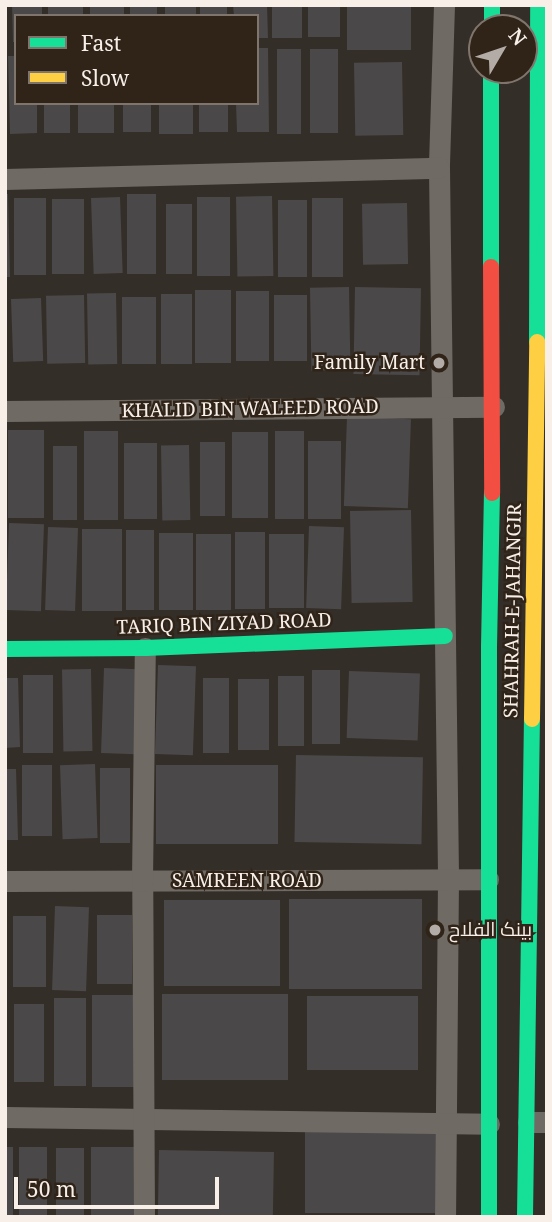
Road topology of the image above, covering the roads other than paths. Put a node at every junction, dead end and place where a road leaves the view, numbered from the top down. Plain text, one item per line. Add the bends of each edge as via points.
1 (444, 5) edge
2 (538, 5) edge
3 (491, 84) edge
4 (439, 168) junction
5 (5, 179) edge
6 (443, 407) junction
7 (494, 407) junction
8 (542, 407) edge
9 (5, 411) edge
10 (444, 636) junction
11 (5, 649) edge
12 (145, 649) junction
13 (448, 879) junction
14 (488, 879) junction
15 (5, 881) edge
16 (142, 881) junction
17 (539, 890) edge
18 (5, 1117) edge
19 (145, 1118) junction
20 (537, 1122) edge
21 (447, 1123) junction
22 (489, 1124) junction
23 (144, 1217) edge
24 (445, 1217) edge
25 (489, 1217) edge
26 (525, 1217) edge

1 - 4 street
2 - 8 main road, SHAHRAH-E-JAHANGIR
3 - 7 main road, SHAHRAH-E-JAHANGIR
4 - 5 street
4 - 6 street
6 - 7 street, KHALID BIN WALEED ROAD
6 - 9 street, KHALID BIN WALEED ROAD
6 - 10 street
7 - 14 main road, SHAHRAH-E-JAHANGIR
8 - 17 main road, SHAHRAH-E-JAHANGIR
10 - 12 main road, TARIQ BIN ZIYAD ROAD
10 - 13 street
11 - 12 main road, TARIQ BIN ZIYAD ROAD
12 - 16 street
13 - 14 street, SAMREEN ROAD
13 - 16 street, SAMREEN ROAD
13 - 21 street
14 - 22 main road, SHAHRAH-E-JAHANGIR
15 - 16 street, SAMREEN ROAD
16 - 19 street
17 - 20 main road, SHAHRAH-E-JAHANGIR
18 - 19 street
19 - 21 street
19 - 23 street
20 - 26 main road, SHAHRAH-E-JAHANGIR
21 - 22 street
21 - 24 street
22 - 25 main road, SHAHRAH-E-JAHANGIR

